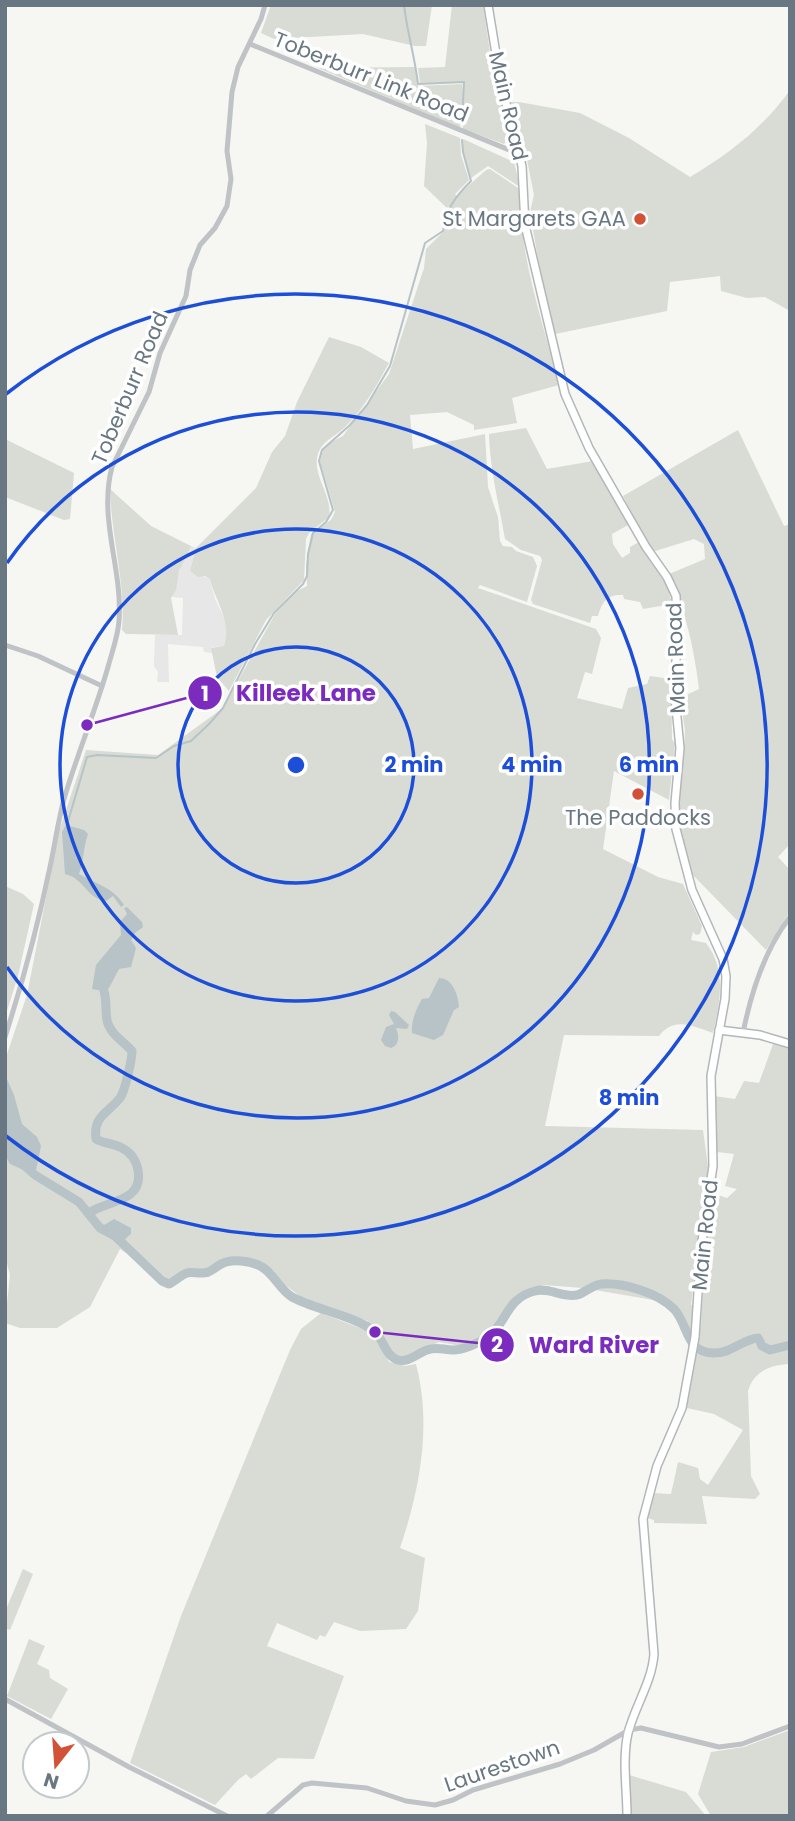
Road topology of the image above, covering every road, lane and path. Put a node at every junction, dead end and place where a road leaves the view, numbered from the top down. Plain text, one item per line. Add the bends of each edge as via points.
1 (265, 5) edge
2 (488, 5) edge
3 (250, 44) junction
4 (519, 154) junction
5 (5, 645) edge
6 (102, 686) junction
7 (790, 917) edge
8 (719, 1030) junction
9 (743, 1033) junction
10 (5, 1037) edge
11 (790, 1044) edge
12 (5, 1699) edge
13 (790, 1726) edge
14 (629, 1730) junction
15 (227, 1816) edge
16 (267, 1816) edge
17 (627, 1816) edge

1 - 3 street, Toberburr Road
2 - 4 main road, Main Road
3 - 4 street, Toberburr Link Road
3 - 6 street, Toberburr Road via 232,92 227,206 200,245 149,392 109,479 108,533 120,621
4 - 8 main road, Main Road via 525,225 570,408 589,449 676,596 680,748 676,829 692,890 724,966 725,999
5 - 6 street
6 - 10 street, Toberburr Road via 64,799 26,968
7 - 9 street via 772,944
8 - 9 main road
8 - 14 main road, Main Road via 711,1076 712,1180 701,1248 695,1337 682,1408 645,1507 653,1663
9 - 11 main road
12 - 15 street
13 - 14 street via 719,1747 640,1728
14 - 16 street, Laurestown via 560,1764 444,1803 420,1804 367,1788 312,1783 303,1785
14 - 17 main road

